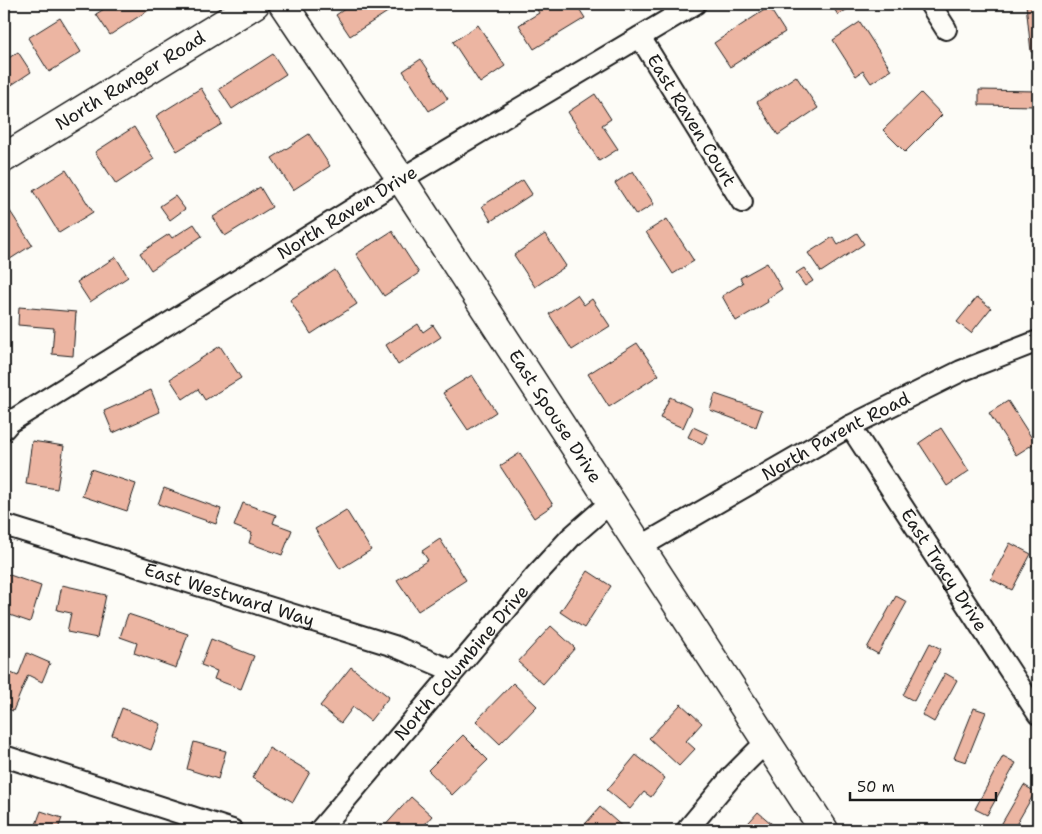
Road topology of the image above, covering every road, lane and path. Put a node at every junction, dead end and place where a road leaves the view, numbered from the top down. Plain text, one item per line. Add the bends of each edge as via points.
1 (256, 4) edge
2 (284, 4) edge
3 (695, 4) edge
4 (930, 4) edge
5 (946, 29) dead end
6 (640, 37) junction
7 (4, 158) edge
8 (401, 179) junction
9 (742, 202) dead end
10 (1038, 341) edge
11 (850, 426) junction
12 (4, 428) edge
13 (611, 502) junction
14 (4, 526) edge
15 (640, 547) junction
16 (453, 671) junction
17 (1038, 714) edge
18 (765, 743) junction
19 (4, 756) edge
20 (232, 830) edge
21 (320, 830) edge
22 (687, 830) edge
23 (824, 830) edge

1 - 7 street, North Ranger Road
2 - 8 street, East Spouse Drive
3 - 6 street, North Raven Drive
4 - 5 street
6 - 8 street, North Raven Drive
6 - 9 street, East Raven Court
8 - 12 street, North Raven Drive
8 - 13 street, East Spouse Drive
10 - 11 street, North Parent Road via 961,371
11 - 15 street, North Parent Road
11 - 17 street, East Tracy Drive
13 - 15 street, East Spouse Drive
13 - 16 street, North Columbine Drive via 571,537
14 - 16 street, East Westward Way via 394,646
15 - 18 street, East Spouse Drive
16 - 21 street, North Columbine Drive
18 - 22 street
18 - 23 street, East Spouse Drive
19 - 20 street

